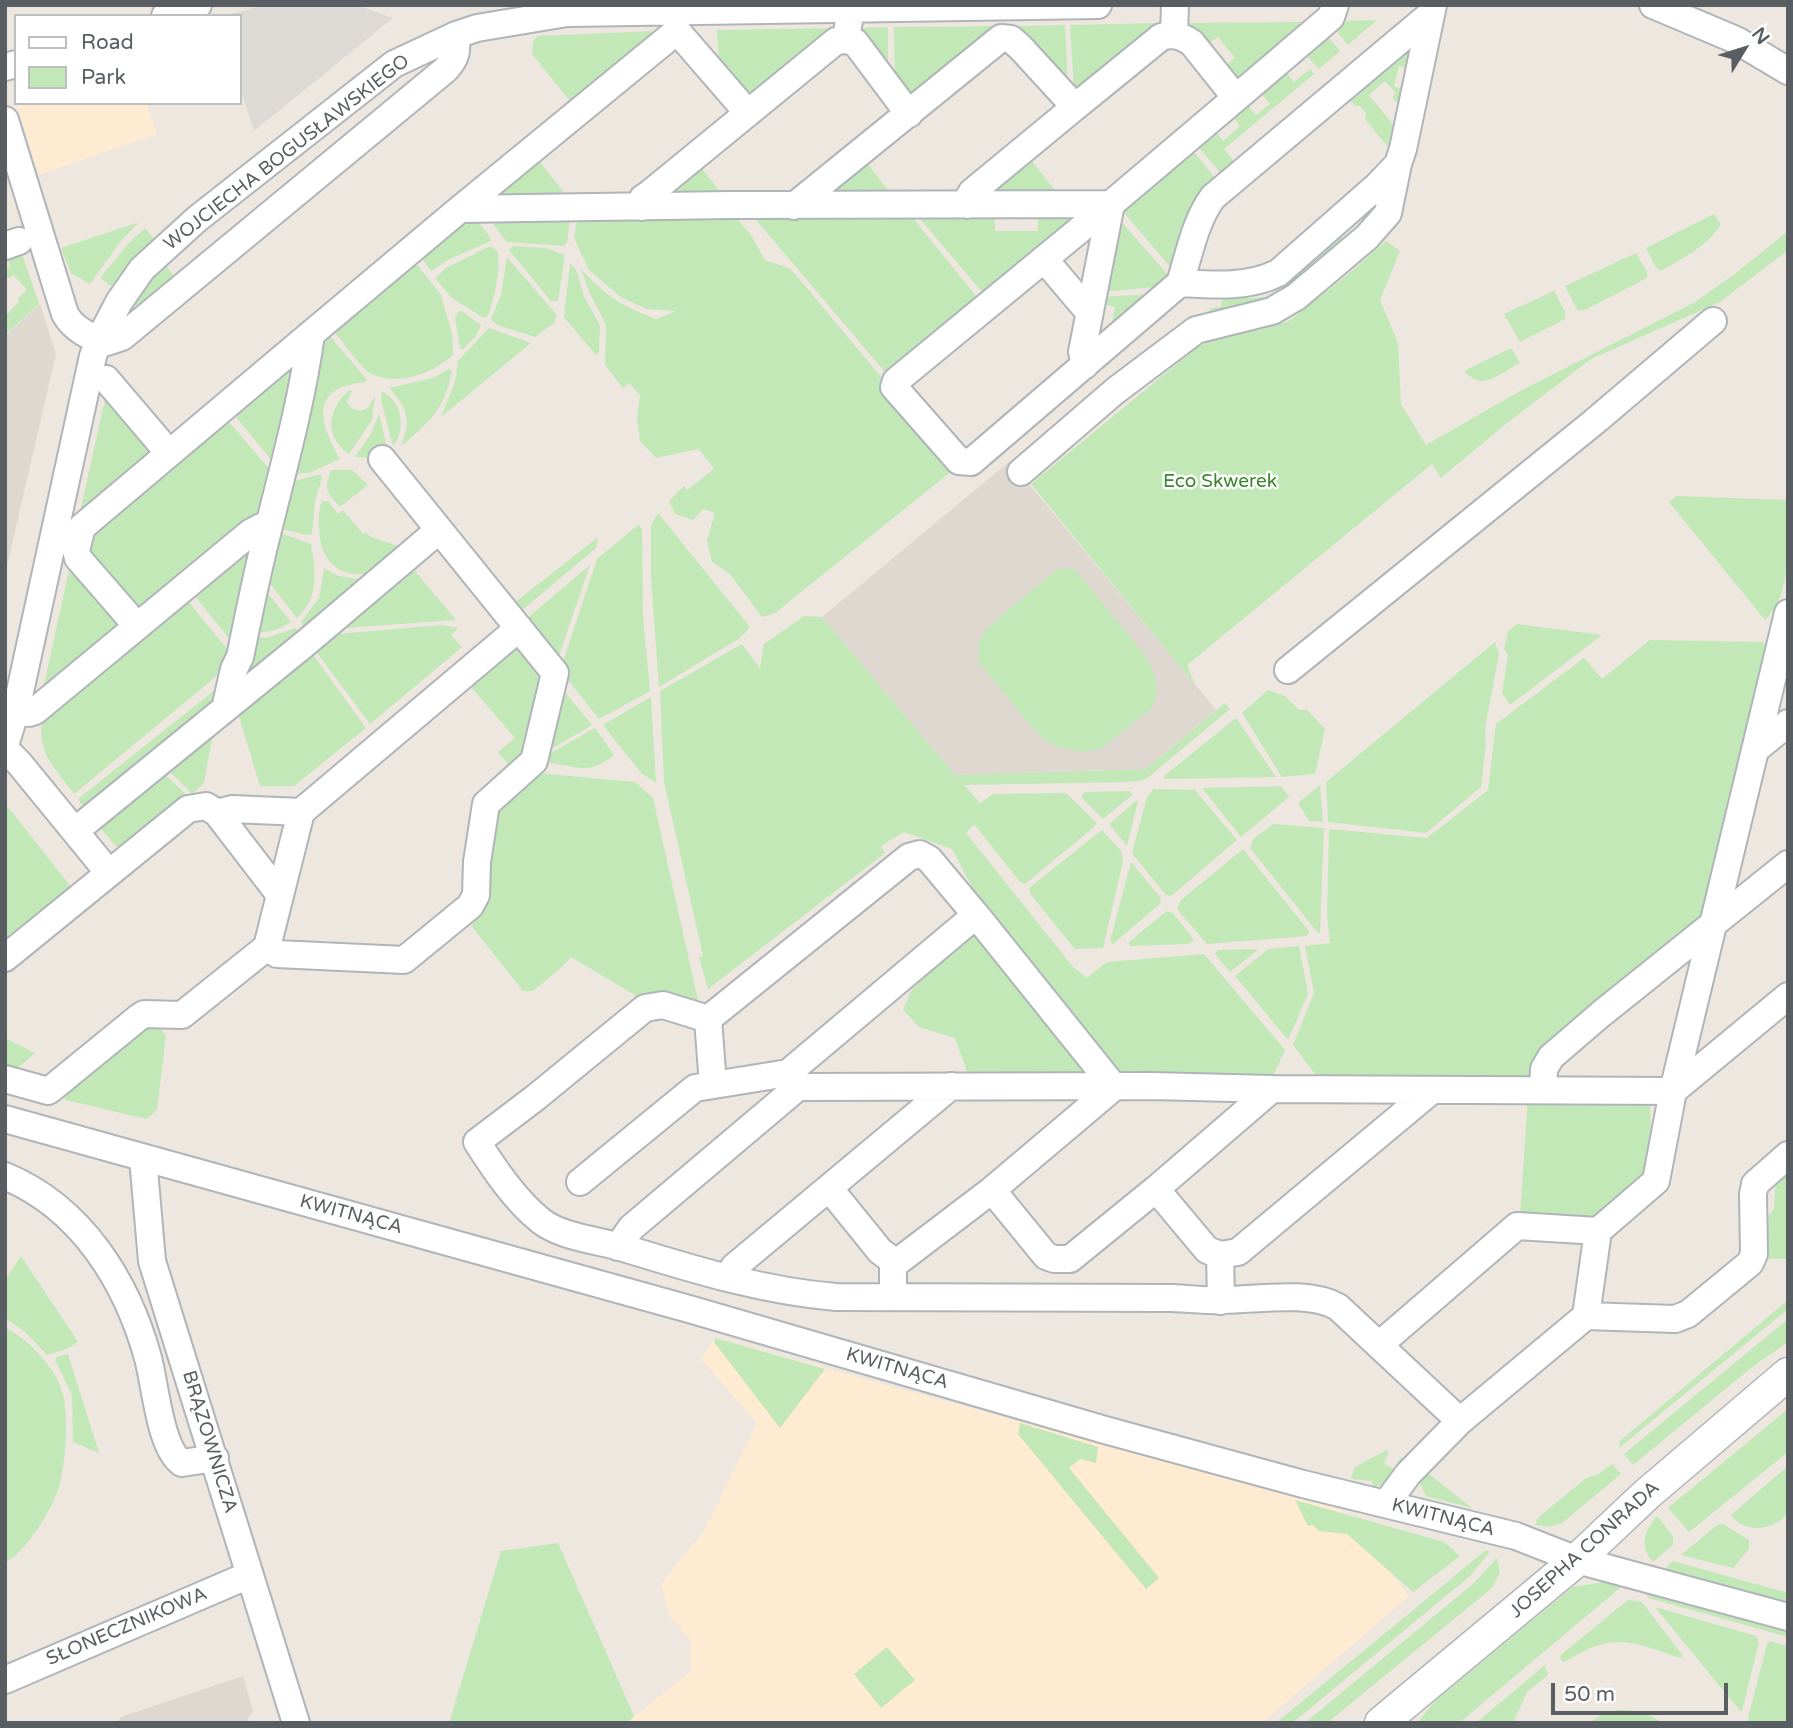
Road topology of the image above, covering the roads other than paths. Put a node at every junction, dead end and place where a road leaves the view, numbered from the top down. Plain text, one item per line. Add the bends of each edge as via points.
1 (198, 5) edge
2 (1097, 5) edge
3 (1175, 5) edge
4 (1335, 5) edge
5 (1653, 5) edge
6 (1007, 6) edge
7 (851, 7) junction
8 (1432, 9) edge
9 (171, 14) edge
10 (676, 21) junction
11 (456, 35) junction
12 (1174, 35) junction
13 (1005, 38) junction
14 (846, 40) junction
15 (1788, 71) edge
16 (1236, 98) junction
17 (1075, 107) junction
18 (748, 113) junction
19 (909, 114) junction
20 (5, 120) edge
21 (1398, 164) junction
22 (1111, 204) junction
23 (968, 205) junction
24 (794, 206) junction
25 (642, 207) junction
26 (460, 209) junction
27 (1044, 259) junction
28 (1180, 283) junction
29 (1089, 312) junction
30 (1713, 321) dead end
31 (311, 334) junction
32 (99, 340) junction
33 (1086, 365) junction
34 (106, 379) dead end
35 (169, 453) junction
36 (382, 459) dead end
37 (1021, 472) dead end
38 (268, 528) junction
39 (439, 530) junction
40 (67, 537) junction
41 (1788, 613) edge
42 (137, 626) junction
43 (519, 628) junction
44 (1287, 670) dead end
45 (225, 709) junction
46 (16, 710) junction
47 (1788, 723) edge
48 (5, 747) edge
49 (1755, 750) junction
50 (301, 812) junction
51 (217, 813) junction
52 (75, 831) junction
53 (1788, 864) edge
54 (108, 873) junction
55 (280, 895) junction
56 (976, 915) junction
57 (1716, 921) junction
58 (267, 947) junction
59 (5, 958) edge
60 (1788, 996) edge
61 (708, 1019) junction
62 (5, 1079) edge
63 (793, 1080) junction
64 (713, 1085) junction
65 (951, 1086) junction
66 (1114, 1087) junction
67 (1272, 1089) junction
68 (1543, 1090) junction
69 (1432, 1091) junction
70 (1673, 1091) junction
71 (5, 1119) edge
72 (1788, 1155) edge
73 (143, 1158) junction
74 (5, 1176) edge
75 (580, 1182) dead end
76 (829, 1188) junction
77 (1156, 1189) junction
78 (992, 1190) junction
79 (1598, 1231) junction
80 (618, 1247) junction
81 (1220, 1255) junction
82 (1060, 1260) junction
83 (669, 1263) junction
84 (896, 1263) junction
85 (729, 1278) junction
86 (893, 1296) junction
87 (1061, 1298) junction
88 (661, 1301) junction
89 (1221, 1301) junction
90 (1586, 1316) junction
91 (1379, 1345) junction
92 (1788, 1374) edge
93 (1460, 1421) junction
94 (215, 1458) junction
95 (1386, 1504) junction
96 (1577, 1560) junction
97 (249, 1575) junction
98 (1788, 1618) edge
99 (5, 1680) edge
100 (296, 1723) edge
101 (1381, 1723) edge

1 - 9 street
2 - 6 street, WOJCIECHA BOGUSŁAWSKIEGO
3 - 12 street
4 - 16 street via 1331,17
5 - 15 street via 1736,40
6 - 7 street, WOJCIECHA BOGUSŁAWSKIEGO
6 - 13 street
7 - 10 street, WOJCIECHA BOGUSŁAWSKIEGO
7 - 14 street
8 - 21 street
8 - 28 street via 1213,197 1198,226
10 - 11 street, WOJCIECHA BOGUSŁAWSKIEGO via 566,13
10 - 18 street
10 - 26 street
11 - 32 street, WOJCIECHA BOGUSŁAWSKIEGO via 394,64 197,219 142,269
11 - 32 street via 457,52 445,70 122,337
12 - 16 street via 1192,43
12 - 17 street via 1161,37
13 - 17 street via 1021,48
13 - 19 street
14 - 18 street via 836,41
14 - 19 street via 855,43
16 - 22 street
17 - 23 street via 972,192
18 - 25 street via 645,197
19 - 24 street
20 - 32 street via 65,314 71,324
21 - 28 street via 1278,273 1250,283
21 - 37 street via 1391,203 1380,224 1296,297 1272,311 1196,330 1115,391
22 - 23 street
22 - 27 street
22 - 29 street
23 - 24 street
24 - 25 street
25 - 26 street
26 - 31 street
27 - 29 street
27 - 33 street via 902,374 894,387 959,461 971,462
28 - 33 street
29 - 33 street via 1082,352
30 - 44 street
31 - 35 street
31 - 38 street
32 - 40 street, WOJCIECHA BOGUSŁAWSKIEGO via 84,396
34 - 35 street
35 - 40 street
36 - 39 street
38 - 42 street via 250,533
38 - 45 street
39 - 43 street
39 - 45 street
40 - 42 street via 78,558
40 - 46 street, WOJCIECHA BOGUSŁAWSKIEGO
41 - 49 street
42 - 46 street via 35,711
43 - 50 street
43 - 58 street via 555,673 534,761 486,804 476,895 470,906 404,960 277,954
45 - 52 street
46 - 48 street, WOJCIECHA BOGUSŁAWSKIEGO
47 - 49 street
48 - 52 street
49 - 57 street
50 - 51 street via 232,809
50 - 55 street
51 - 54 street via 206,806 188,809
51 - 55 street
52 - 54 street
53 - 57 street
54 - 59 street
55 - 58 street
56 - 61 street via 929,859 920,854 909,858
56 - 63 street
56 - 66 street
57 - 68 street via 1551,1057 1544,1069
57 - 70 street
58 - 62 street via 182,1015 144,1014 48,1091
60 - 70 street
61 - 64 street
61 - 80 street via 663,1005 645,1008 477,1142 496,1172 542,1222
63 - 64 street
63 - 65 street
63 - 80 street via 631,1228
64 - 75 street via 695,1088
65 - 66 street
65 - 76 street
66 - 67 street
66 - 78 street
67 - 69 street
67 - 77 street
68 - 69 street
68 - 70 street
69 - 81 street via 1238,1252
70 - 79 street via 1656,1181
71 - 73 street, KWITNĄCA
72 - 90 street via 1755,1184 1750,1263 1688,1314 1675,1319
73 - 88 street, KWITNĄCA
73 - 94 street, BRĄZOWNICZA via 152,1261
74 - 94 street via 63,1212 100,1253 132,1311 173,1456 182,1463
76 - 84 street via 880,1251
76 - 85 street via 734,1267
77 - 81 street via 1207,1250
77 - 82 street via 1078,1255
78 - 82 street via 1046,1255
78 - 84 street
79 - 90 street
79 - 91 street via 1517,1226
80 - 83 street
81 - 89 street
82 - 87 street
83 - 85 street
83 - 88 street
84 - 86 street
85 - 86 street via 797,1294
86 - 87 street
87 - 89 street
88 - 95 street, KWITNĄCA via 1110,1432
89 - 91 street via 1327,1301
90 - 93 street
91 - 93 street
92 - 96 street, JOSEPHA CONRADA
93 - 95 street
94 - 97 street, BRĄZOWNICZA
95 - 96 street, KWITNĄCA via 1516,1536
96 - 98 street, KWITNĄCA
96 - 101 street, JOSEPHA CONRADA
97 - 99 street, SŁONECZNIKOWA
97 - 100 street, BRĄZOWNICZA

